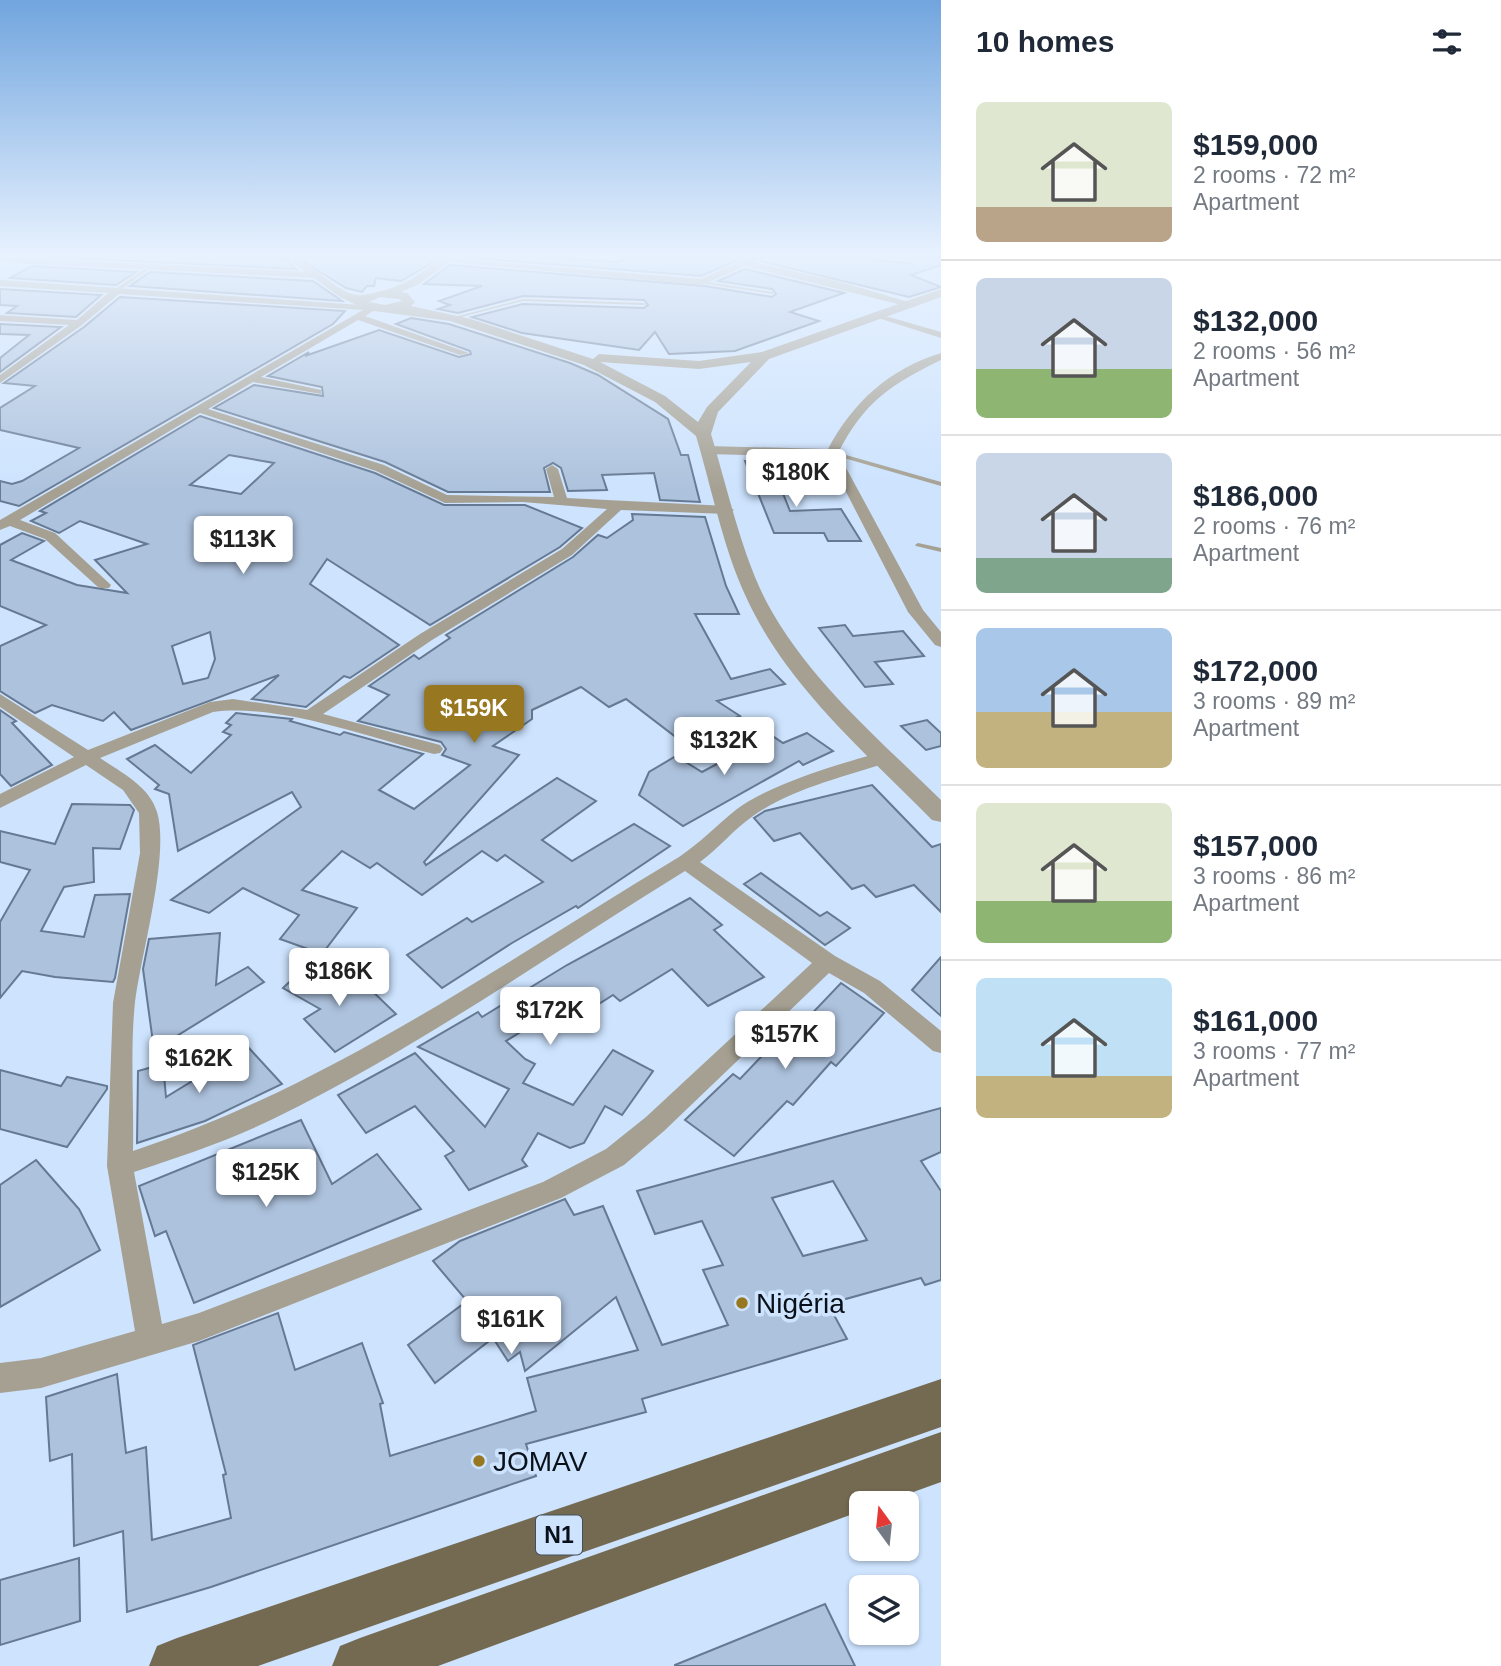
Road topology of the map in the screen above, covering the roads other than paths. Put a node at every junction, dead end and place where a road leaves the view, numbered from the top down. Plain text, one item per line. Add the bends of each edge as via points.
1 (63, 335) edge
2 (325, 335) edge
3 (409, 335) edge
4 (512, 335) edge
5 (823, 335) edge
6 (464, 354) dead end
7 (578, 356) junction
8 (764, 356) junction
9 (941, 356) edge
10 (253, 379) junction
11 (0, 380) edge
12 (317, 392) dead end
13 (201, 410) junction
14 (705, 442) junction
15 (832, 453) junction
16 (552, 469) dead end
17 (941, 484) edge
18 (561, 502) junction
19 (617, 506) junction
20 (727, 510) junction
21 (5, 524) edge
22 (918, 545) dead end
23 (941, 550) edge
24 (104, 585) dead end
25 (941, 642) edge
26 (0, 699) edge
27 (310, 716) junction
28 (434, 749) dead end
29 (88, 757) junction
30 (883, 758) junction
31 (0, 802) edge
32 (941, 814) edge
33 (686, 862) junction
34 (827, 962) junction
35 (941, 1044) edge
36 (120, 1166) junction
37 (151, 1340) junction
38 (0, 1378) edge
39 (941, 1403) edge
40 (941, 1457) edge
41 (177, 1666) edge
42 (360, 1666) edge

1 - 11 street
2 - 10 street
3 - 6 street
4 - 7 street
5 - 8 street
7 - 8 street via 673,365 719,364
7 - 14 street via 666,402
8 - 14 street via 712,410 705,422
9 - 15 street via 869,394
10 - 12 street
10 - 13 street
13 - 18 street via 380,468 445,499
13 - 21 street
14 - 15 street
14 - 20 street
15 - 17 lane
15 - 25 street via 916,612
16 - 18 street
18 - 19 street
19 - 20 street
19 - 27 street via 593,533 568,551 437,630
20 - 30 street via 756,599 789,656
21 - 24 street via 50,536
22 - 23 lane
26 - 29 street
27 - 28 street
27 - 29 street via 233,704 210,707
29 - 31 street
29 - 36 street via 129,786 148,813 150,853 124,1003
30 - 32 street
30 - 33 street via 780,793 745,812
33 - 34 street
33 - 36 street via 466,1001 287,1101 210,1135
34 - 35 street via 872,987
34 - 37 street via 615,1157 552,1190 355,1269
36 - 37 street
37 - 38 street via 41,1373
39 - 41 main road, N1
40 - 42 main road, N1

